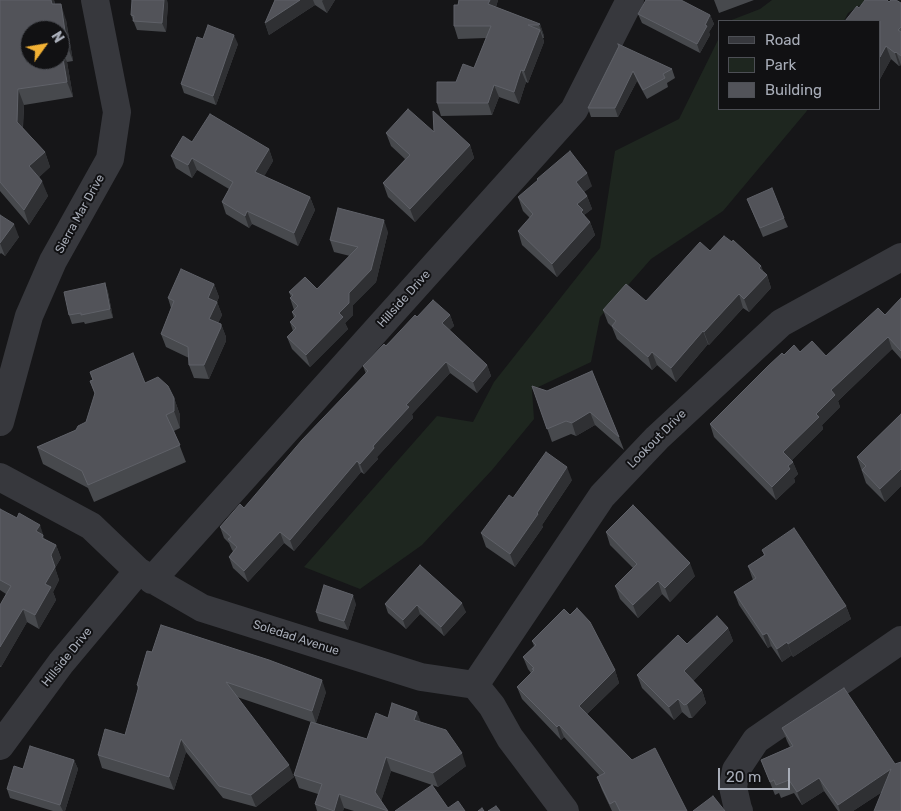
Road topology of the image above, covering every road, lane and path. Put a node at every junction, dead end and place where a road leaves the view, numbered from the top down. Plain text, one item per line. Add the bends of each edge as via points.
1 (95, 0) edge
2 (630, 0) edge
3 (901, 257) edge
4 (0, 422) edge
5 (0, 477) edge
6 (145, 576) junction
7 (901, 640) edge
8 (475, 684) junction
9 (0, 746) edge
10 (565, 811) edge
11 (739, 811) edge

1 - 4 street, Sierra Mar Drive via 117,112 110,159 53,261 29,316
2 - 6 street, Hillside Drive via 574,110
3 - 8 street, Lookout Drive via 782,323 656,438 602,496
5 - 6 street, Soledad Avenue via 91,526
6 - 8 street, Soledad Avenue via 202,608 421,677
6 - 9 street, Hillside Drive via 61,663
7 - 11 street via 756,740 736,770 733,788
8 - 10 street via 510,738

